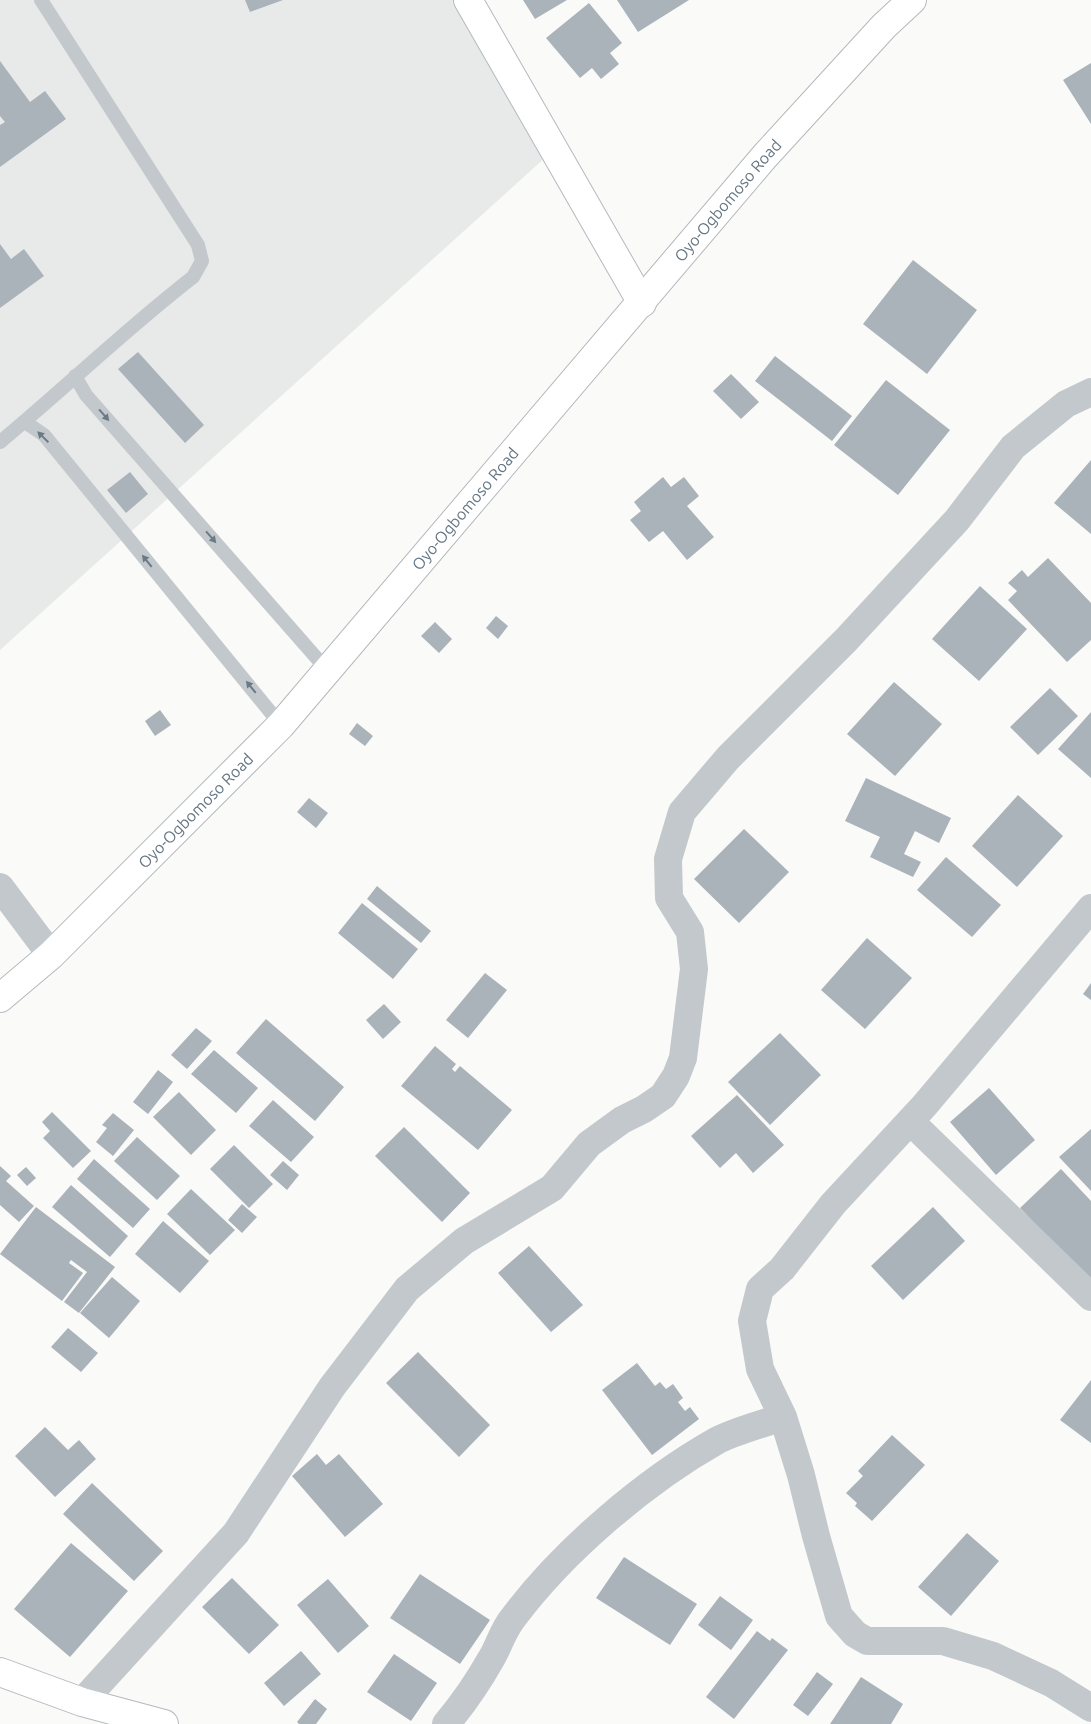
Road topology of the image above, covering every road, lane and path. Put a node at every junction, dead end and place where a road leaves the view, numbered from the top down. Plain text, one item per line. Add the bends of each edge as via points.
1 (42, 0) edge
2 (468, 0) edge
3 (912, 0) edge
4 (642, 303) junction
5 (75, 376) junction
6 (1091, 392) edge
7 (25, 422) junction
8 (0, 442) edge
9 (328, 671) junction
10 (282, 724) junction
11 (0, 886) edge
12 (1091, 908) edge
13 (52, 955) junction
14 (0, 998) edge
15 (910, 1122) junction
16 (1091, 1297) edge
17 (783, 1417) junction
18 (0, 1672) edge
19 (82, 1702) junction
20 (1091, 1708) edge
21 (164, 1724) edge
22 (446, 1724) edge

1 - 5 lane via 198,245 202,261 193,277
2 - 4 main road
3 - 4 main road, Oyo-Ogbomoso Road via 884,26 766,156
4 - 9 main road, Oyo-Ogbomoso Road
5 - 7 lane
5 -> 9 lane via 86,395
6 - 19 street via 1066,404 1013,447 957,520 846,640 728,758 682,812 668,859 669,898 690,932 694,969 683,1058 663,1096 589,1144 552,1188 464,1241 407,1289 332,1387 236,1533
7 - 8 lane
10 -> 7 lane via 44,435
9 - 10 main road, Oyo-Ogbomoso Road
10 - 13 main road, Oyo-Ogbomoso Road
11 - 13 street
12 - 15 street
13 - 14 main road, Oyo-Ogbomoso Road
15 - 16 street
15 - 17 street via 833,1204 782,1269 760,1289 752,1321 760,1369
17 - 20 street via 839,1616 855,1634 867,1641 943,1641 993,1656 1051,1683
17 - 22 street via 720,1439 662,1476 542,1580 511,1621 462,1706
18 - 19 main road
19 - 21 main road

